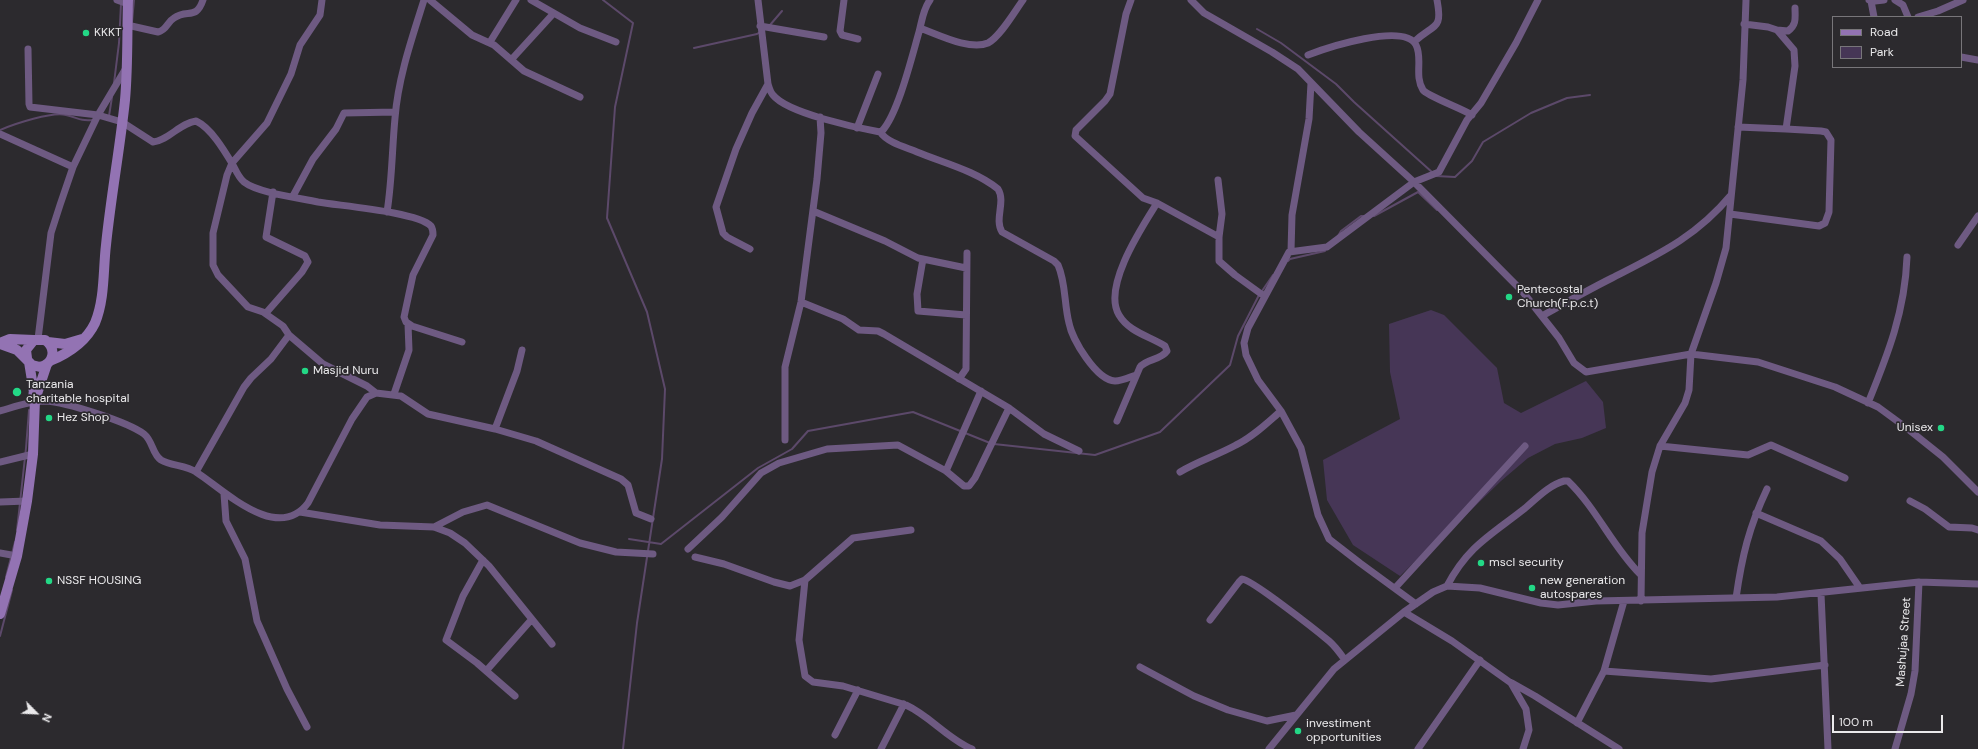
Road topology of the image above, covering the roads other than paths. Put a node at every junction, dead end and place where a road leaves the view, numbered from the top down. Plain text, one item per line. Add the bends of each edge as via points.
1 (117, 0) edge
2 (203, 0) edge
3 (322, 0) edge
4 (424, 0) edge
5 (430, 0) edge
6 (516, 0) edge
7 (531, 0) edge
8 (758, 0) edge
9 (844, 0) edge
10 (930, 0) edge
11 (1023, 0) edge
12 (1131, 0) edge
13 (1437, 0) edge
14 (1538, 0) edge
15 (1746, 0) edge
16 (1870, 0) edge
17 (1884, 0) edge
18 (1895, 0) edge
19 (1963, 0) edge
20 (1196, 1) edge
21 (128, 2) edge
22 (1905, 4) edge
23 (1795, 8) dead end
24 (553, 14) junction
25 (1874, 16) edge
26 (1908, 16) edge
27 (1922, 16) edge
28 (1744, 24) junction
29 (127, 25) junction
30 (760, 26) junction
31 (920, 28) junction
32 (1777, 30) junction
33 (824, 38) dead end
34 (858, 39) dead end
35 (490, 42) junction
36 (616, 42) dead end
37 (1414, 42) junction
38 (28, 49) dead end
39 (1308, 55) dead end
40 (1962, 57) edge
41 (511, 60) junction
42 (1978, 60) edge
43 (126, 68) junction
44 (878, 74) dead end
45 (1311, 83) junction
46 (768, 84) junction
47 (580, 97) dead end
48 (395, 112) junction
49 (98, 114) junction
50 (1472, 114) junction
51 (820, 117) junction
52 (122, 122) junction
53 (1738, 127) junction
54 (857, 128) junction
55 (1786, 129) junction
56 (880, 132) junction
57 (0, 134) edge
58 (232, 163) junction
59 (73, 167) junction
60 (1218, 180) dead end
61 (1414, 182) junction
62 (273, 192) junction
63 (1731, 195) junction
64 (293, 196) junction
65 (1157, 203) junction
66 (813, 211) junction
67 (387, 212) junction
68 (1730, 214) junction
69 (1978, 216) edge
70 (1219, 237) junction
71 (1958, 245) dead end
72 (750, 248) dead end
73 (1290, 252) junction
74 (967, 253) dead end
75 (1907, 257) dead end
76 (923, 259) junction
77 (966, 268) junction
78 (1264, 296) junction
79 (801, 302) junction
80 (266, 313) junction
81 (966, 315) junction
82 (1542, 316) junction
83 (408, 324) junction
84 (289, 336) junction
85 (86, 337) junction
86 (36, 340) junction
87 (48, 342) junction
88 (462, 342) dead end
89 (0, 344) edge
90 (522, 350) dead end
91 (1691, 354) junction
92 (28, 360) junction
93 (49, 363) junction
94 (1136, 375) junction
95 (960, 380) junction
96 (980, 391) junction
97 (376, 393) junction
98 (394, 394) junction
99 (35, 401) junction
100 (1868, 403) junction
101 (1009, 408) junction
102 (0, 411) edge
103 (1281, 411) junction
104 (1118, 421) dead end
105 (495, 429) junction
106 (785, 440) dead end
107 (1525, 446) dead end
108 (1660, 446) junction
109 (1079, 451) dead end
110 (33, 454) junction
111 (0, 462) edge
112 (946, 471) junction
113 (196, 472) junction
114 (1180, 472) dead end
115 (1845, 478) dead end
116 (1767, 489) dead end
117 (1978, 492) edge
118 (224, 494) junction
119 (27, 501) junction
120 (1910, 501) dead end
121 (0, 502) edge
122 (300, 512) junction
123 (1756, 513) junction
124 (651, 518) dead end
125 (434, 527) junction
126 (911, 530) dead end
127 (1978, 530) edge
128 (688, 549) dead end
129 (0, 553) edge
130 (653, 554) dead end
131 (17, 556) junction
132 (695, 557) dead end
133 (483, 560) junction
134 (1640, 574) junction
135 (805, 580) junction
136 (1919, 582) junction
137 (1978, 584) edge
138 (1447, 586) junction
139 (1395, 588) junction
140 (1860, 588) junction
141 (1821, 594) junction
142 (1736, 598) junction
143 (1624, 601) junction
144 (1641, 601) junction
145 (1416, 604) junction
146 (1404, 612) junction
147 (0, 614) edge
148 (532, 620) junction
149 (1210, 620) dead end
150 (552, 644) dead end
151 (1345, 660) junction
152 (1480, 660) junction
153 (1826, 665) junction
154 (1140, 667) dead end
155 (486, 671) junction
156 (1604, 671) junction
157 (1511, 683) junction
158 (858, 690) junction
159 (515, 696) dead end
160 (904, 704) junction
161 (1296, 714) junction
162 (1578, 723) junction
163 (307, 727) dead end
164 (835, 736) dead end
165 (881, 749) edge
166 (970, 749) edge
167 (1268, 749) edge
168 (1418, 749) edge
169 (1524, 749) edge
170 (1619, 749) edge
171 (1828, 749) edge
172 (1895, 749) edge

1 - 21 street
2 - 29 street via 200,9 195,13 174,17 163,31
3 - 58 street via 320,14 300,45 291,74 267,123
4 - 48 street via 404,68
5 - 35 street via 472,35
6 - 35 street
7 - 24 street
8 - 30 street
9 - 34 street via 840,31 842,35
10 - 31 street
11 - 31 street via 989,42 978,45 965,44
12 - 65 street via 1110,94 1074,133 1143,198
13 - 37 street via 1440,14 1436,26
14 - 50 street via 1516,43
15 - 28 street
16 - 17 street
16 - 25 street
18 - 22 street
19 - 27 street via 1938,12
20 - 45 street via 1204,13 1298,69
21 - 29 main road
22 - 26 street
23 - 32 street via 1793,27 1788,31
24 - 36 street via 587,32
24 - 41 street
28 - 32 street
28 - 53 street via 1743,80
29 - 43 main road
30 - 33 street
30 - 46 street
31 - 56 street via 896,104 887,125
32 - 55 street via 1794,50 1795,66
35 - 41 street
37 - 39 street via 1404,37 1373,37
37 - 50 street via 1418,49 1419,75 1423,90 1428,95
38 - 49 street via 30,107
40 - 42 street
41 - 47 street via 526,73
43 - 49 street
43 - 52 main road
44 - 54 street
45 - 61 street via 1359,132
45 - 73 street via 1309,119 1292,215
46 - 51 street via 776,99
46 - 72 street via 736,149 716,207 723,233
48 - 64 street via 344,113 334,133 313,159
48 - 67 street via 393,165
49 - 52 street
49 - 59 street
50 - 61 street via 1442,168
51 - 54 street
51 - 66 street via 820,147
52 - 58 street via 153,142 196,121 204,126
52 - 85 main road via 105,246 102,292 96,318
53 - 55 street
53 - 63 street
54 - 56 street
55 - 68 street via 1826,132 1831,140 1829,212 1825,223 1819,226
56 - 94 street via 899,145 962,170 998,189 1001,196 1002,232 1058,265 1070,327 1087,359 1111,380 1118,381
57 - 59 street
58 - 62 street via 244,182
58 - 80 street via 226,175 214,229 213,266 245,304
59 - 86 street via 51,233
60 - 70 street via 1222,214
61 - 73 street via 1327,247
61 - 82 street via 1522,290
62 - 64 street
62 - 80 street via 266,238 304,256 308,262
63 - 68 street
63 - 82 street via 1714,215 1676,244
64 - 67 street
65 - 70 street
65 - 94 street via 1123,265 1116,294 1119,316 1128,325 1166,348 1164,354 1142,365
66 - 76 street
66 - 79 street
67 - 83 street via 417,220 430,225 433,229 433,235 413,275 404,315
68 - 91 street via 1721,267
69 - 71 street
70 - 78 street via 1221,264
73 - 78 street
74 - 77 street
75 - 100 street via 1899,318 1890,350
76 - 77 street
76 - 81 street via 917,294 918,311
77 - 81 street
78 - 103 street via 1248,328 1244,348 1258,380
79 - 95 street via 844,319 859,330 878,331
79 - 106 street via 786,361
80 - 84 street via 284,327
81 - 95 street via 966,370
82 - 91 street via 1574,363 1586,372
83 - 88 street
83 - 98 street via 409,350
84 - 97 street via 323,364
84 - 113 street via 244,387
85 - 87 main road via 65,344
85 - 93 main road via 65,355
86 - 87 main road
86 - 89 main road via 10,339
86 - 92 main road via 26,350
87 - 93 main road via 53,351
89 - 92 main road via 12,347
90 - 105 street via 517,371
91 - 100 street via 1758,362 1835,387
91 - 108 street via 1689,390 1685,403
92 - 93 main road via 36,366
92 - 99 main road
93 - 99 main road
94 - 104 street
95 - 96 street
96 - 101 street
96 - 112 street
97 - 98 street
97 - 122 street via 367,397 352,419 318,486
98 - 105 street via 428,414
99 - 102 street
99 - 110 main road
99 - 113 street via 77,408 126,425 146,435 161,460
100 - 117 street via 1888,414 1922,440
101 - 109 street via 1044,434
101 - 112 street via 970,485 964,486
103 - 114 street via 1245,440
103 - 139 street via 1301,448 1318,515 1329,539
105 - 124 street via 548,446 621,478 628,485 636,513
107 - 139 street
108 - 115 street via 1748,455 1771,445
108 - 134 street via 1644,515
110 - 111 street
110 - 119 main road
112 - 128 street via 894,444 827,449 779,463 761,473 722,517
113 - 118 street
116 - 123 street
118 - 122 street via 261,514 285,518
118 - 163 street via 226,521 245,559 257,621
119 - 121 street
119 - 131 main road
120 - 127 street via 1949,527
122 - 125 street via 380,525
123 - 140 street via 1821,542 1840,559
123 - 142 street via 1742,555
125 - 130 street via 463,512 487,506 580,543 616,552
125 - 133 street via 455,536
126 - 135 street via 853,538
129 - 131 street
131 - 147 main road
132 - 135 street via 730,565 783,585
133 - 148 street
133 - 155 street via 463,596 446,640
134 - 138 street via 1618,550 1585,500 1564,481 1543,493 1477,544 1460,564
134 - 144 street
135 - 158 street via 799,640 805,676 813,682
136 - 137 street
136 - 140 street
136 - 172 street, Mashujaa Street via 1912,686
138 - 143 street via 1480,588 1558,605
138 - 145 street
139 - 145 street
140 - 141 street
141 - 142 street
141 - 153 street
142 - 144 street
143 - 144 street
143 - 156 street
145 - 146 street
146 - 151 street
146 - 152 street
148 - 150 street
148 - 155 street
149 - 151 street via 1239,582 1245,579 1266,591 1330,642
151 - 161 street via 1327,676
152 - 157 street
152 - 168 street
153 - 156 street via 1711,678
153 - 171 street
154 - 161 street via 1194,696 1235,712 1267,721
155 - 159 street
156 - 162 street
157 - 162 street
157 - 169 street via 1526,709 1529,730
158 - 160 street
158 - 164 street
160 - 165 street
160 - 166 street via 915,709
161 - 167 street
162 - 170 street

